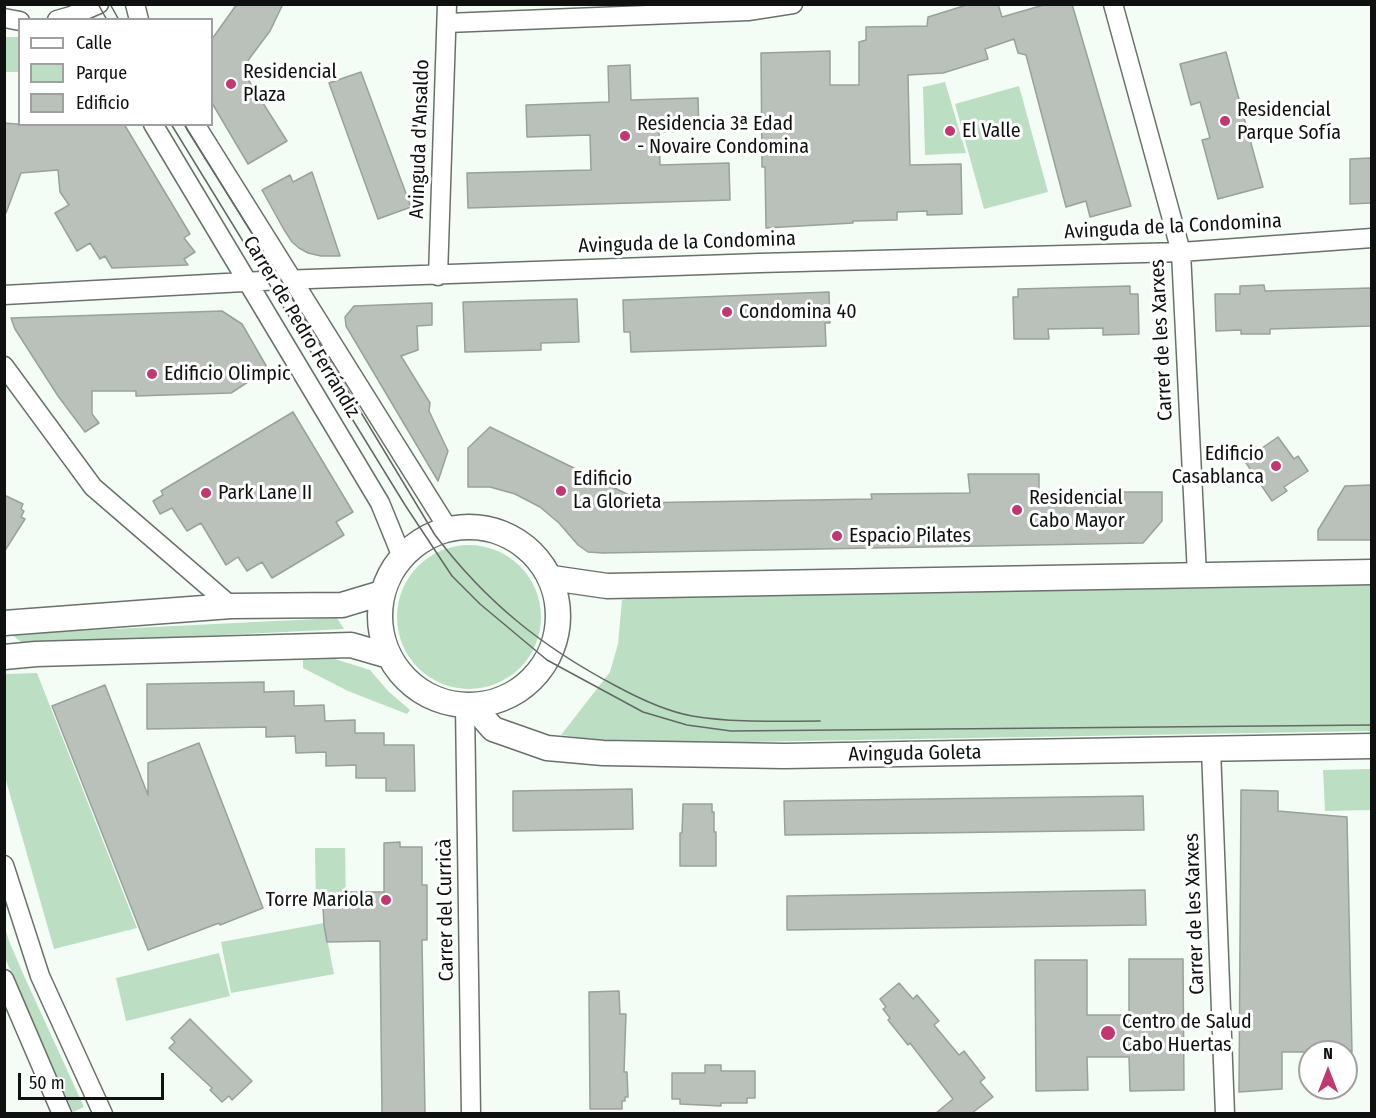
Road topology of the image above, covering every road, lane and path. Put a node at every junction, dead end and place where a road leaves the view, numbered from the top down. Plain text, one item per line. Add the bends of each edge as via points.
1 (99, 4) edge
2 (447, 4) edge
3 (793, 4) edge
4 (1113, 4) edge
5 (67, 18) edge
6 (447, 23) junction
7 (154, 126) edge
8 (196, 126) edge
9 (1371, 238) edge
10 (1181, 252) junction
11 (438, 276) junction
12 (292, 280) junction
13 (247, 282) junction
14 (4, 296) edge
15 (4, 366) edge
16 (449, 530) junction
17 (402, 557) junction
18 (1371, 572) edge
19 (1197, 575) junction
20 (552, 578) junction
21 (382, 593) junction
22 (231, 606) junction
23 (4, 623) edge
24 (389, 656) junction
25 (4, 657) edge
26 (469, 706) junction
27 (1371, 746) edge
28 (1211, 749) junction
29 (4, 865) edge
30 (8, 889) edge
31 (4, 979) edge
32 (62, 1113) edge
33 (103, 1113) edge
34 (471, 1113) edge
35 (1225, 1113) edge

1 - 5 street
2 - 6 street, Avinguda d'Ansaldo
3 - 6 street via 748,11
4 - 10 street, Carrer de les Xarxes
6 - 11 street, Avinguda d'Ansaldo
7 - 13 street, Carrer de Pedro Ferrándiz
8 - 12 street, Carrer de Pedro Ferrándiz
9 - 10 street, Avinguda de la Condomina
10 - 11 street, Avinguda de la Condomina
10 - 19 street, Carrer de les Xarxes
11 - 12 street, Avinguda de la Condomina
12 - 13 street, Avinguda de la Condomina
12 - 16 street, Carrer de Pedro Ferrándiz
13 - 14 street, Avinguda de la Condomina
13 - 17 street, Carrer de Pedro Ferrándiz via 380,503
15 - 22 street via 93,487
16 - 17 main road via 426,538
16 - 20 main road via 474,528 503,535 542,562
17 - 21 main road
18 - 19 main road
19 - 20 main road via 607,586
20 - 26 main road via 561,604 547,660 535,676 506,698
21 - 22 main road via 342,605
21 - 24 main road via 380,626
22 - 23 main road
24 - 25 main road via 351,645
24 - 26 main road via 412,686 438,700
26 - 28 main road, Avinguda Goleta via 493,729 547,748 603,753 784,756
26 - 34 street, Carrer del Curricà
27 - 28 main road, Avinguda Goleta
28 - 35 street, Carrer de les Xarxes
29 - 30 street
30 - 33 street via 40,976
31 - 32 street

